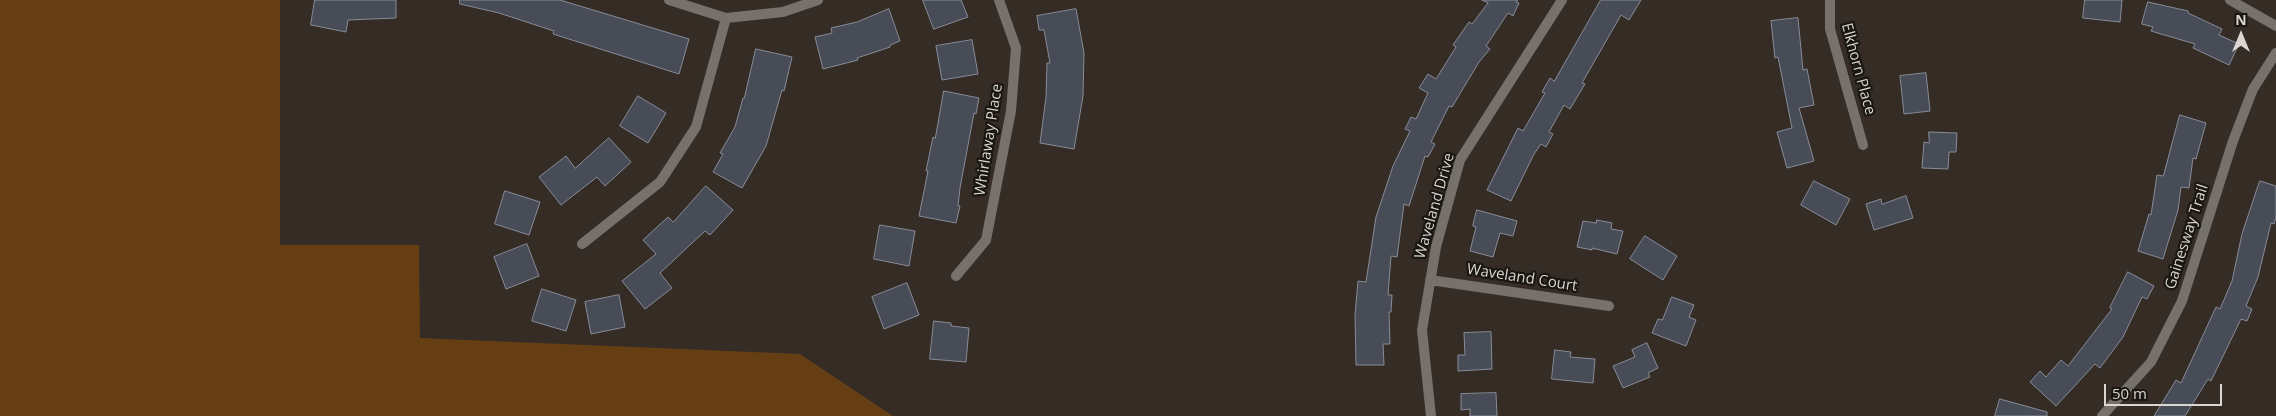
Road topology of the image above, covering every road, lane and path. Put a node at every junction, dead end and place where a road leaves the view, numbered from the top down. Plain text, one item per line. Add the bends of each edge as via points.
1 (669, 0) edge
2 (818, 0) edge
3 (999, 0) edge
4 (1562, 0) edge
5 (1830, 0) edge
6 (2230, 0) edge
7 (726, 18) junction
8 (2276, 26) edge
9 (2276, 53) edge
10 (1863, 145) dead end
11 (582, 244) dead end
12 (956, 276) dead end
13 (1430, 280) junction
14 (1609, 306) dead end
15 (1431, 416) edge
16 (2102, 416) edge

1 - 7 street
2 - 7 street via 783,12
3 - 12 street, Whirlaway Place via 1016,48 1011,111 986,240
4 - 13 street, Waveland Drive via 1460,160
5 - 10 street, Elkhorn Place via 1830,29
6 - 8 street
7 - 11 street via 696,127 660,182
9 - 16 street, Gainesway Trail via 2254,89 2233,141 2182,301 2151,362
13 - 14 street, Waveland Court
13 - 15 street, Waveland Drive via 1422,330

